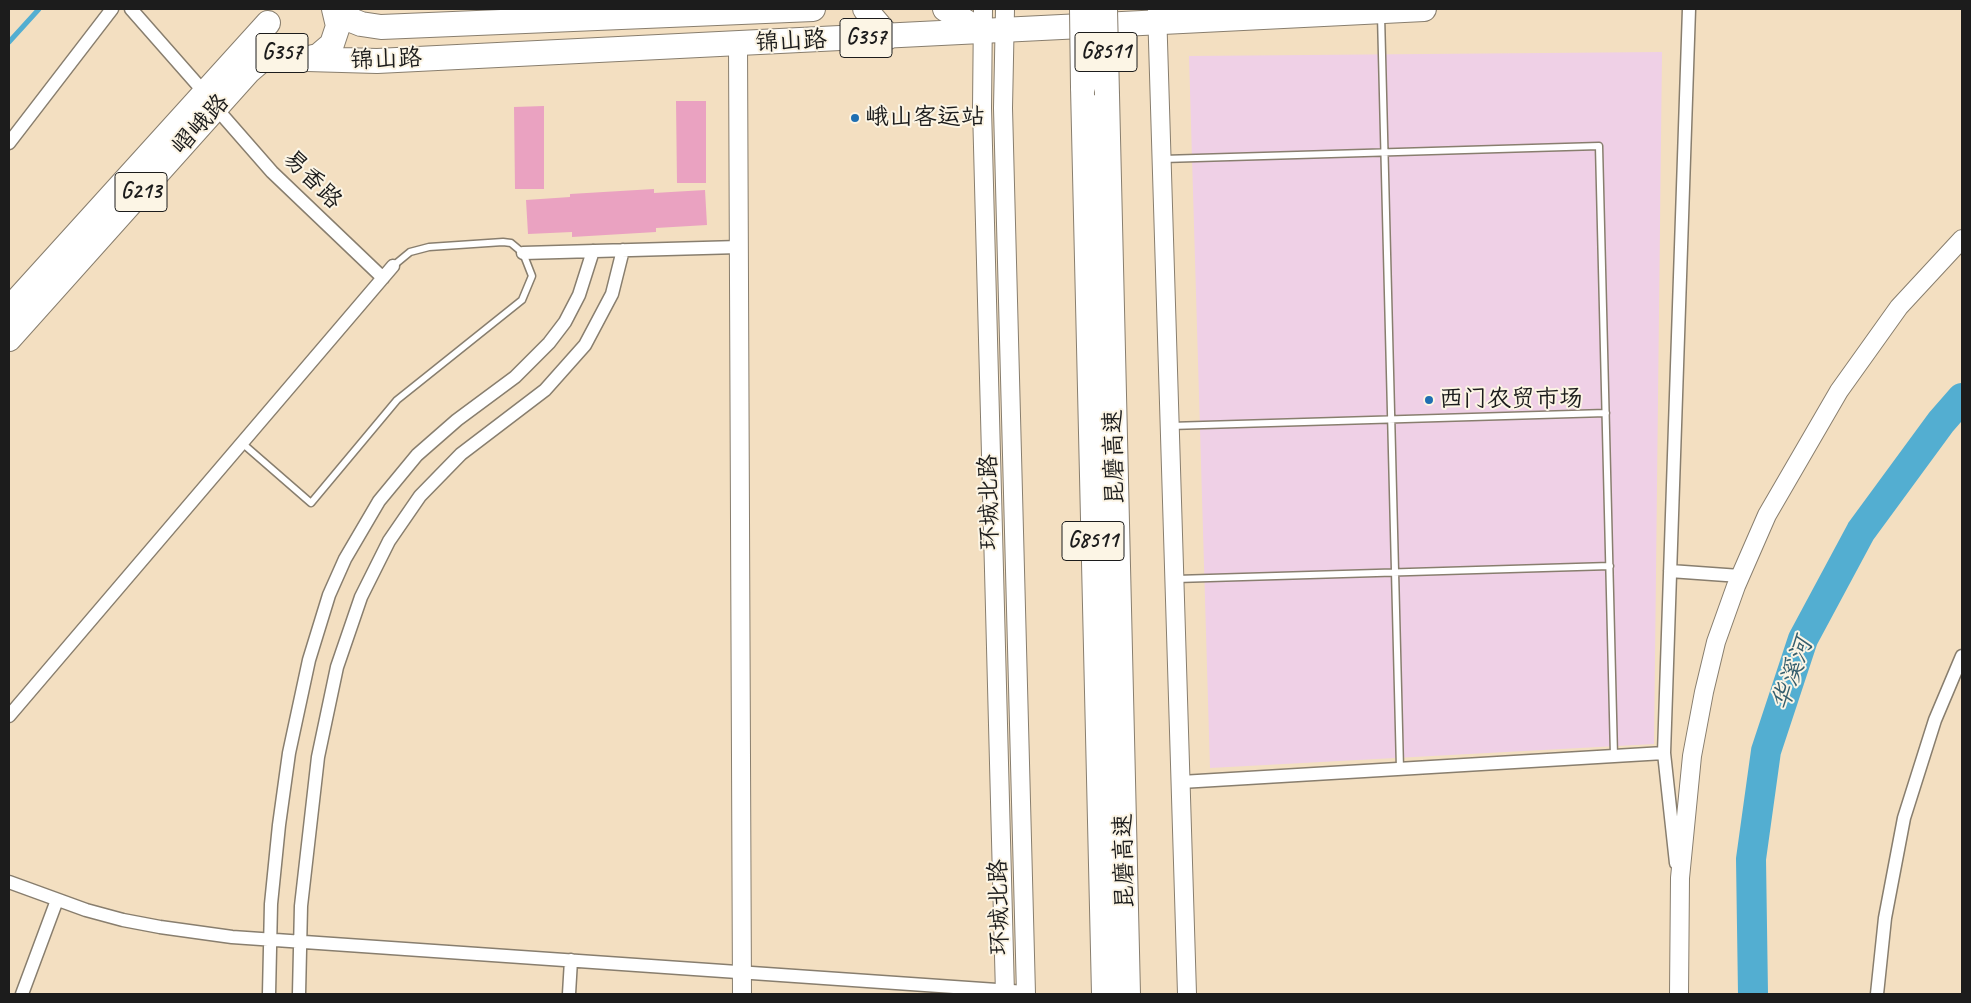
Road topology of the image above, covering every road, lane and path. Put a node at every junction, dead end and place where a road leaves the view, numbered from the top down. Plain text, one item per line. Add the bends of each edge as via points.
1 (112, 9) edge
2 (131, 9) edge
3 (813, 9) edge
4 (865, 9) edge
5 (945, 9) edge
6 (1082, 9) edge
7 (1105, 9) edge
8 (1119, 9) edge
9 (1424, 9) edge
10 (1689, 9) edge
11 (744, 10) edge
12 (335, 11) edge
13 (1381, 11) junction
14 (270, 16) edge
15 (1158, 16) edge
16 (994, 20) edge
17 (889, 37) junction
18 (738, 44) junction
19 (276, 48) junction
20 (306, 59) junction
21 (1112, 94) junction
22 (210, 100) junction
23 (9, 143) edge
24 (1384, 153) junction
25 (1162, 159) junction
26 (1962, 239) edge
27 (739, 247) junction
28 (623, 250) junction
29 (593, 251) junction
30 (523, 253) junction
31 (394, 266) joint
32 (383, 278) junction
33 (9, 309) edge
34 (9, 339) edge
35 (1606, 413) junction
36 (1391, 420) junction
37 (1170, 426) junction
38 (242, 443) junction
39 (1610, 566) junction
40 (1395, 572) junction
41 (1670, 572) junction
42 (1740, 576) junction
43 (1175, 579) junction
44 (1962, 656) edge
45 (9, 716) edge
46 (1664, 753) junction
47 (1614, 756) junction
48 (1400, 769) junction
49 (1181, 782) junction
50 (9, 882) edge
51 (1680, 893) junction
52 (57, 900) junction
53 (270, 940) junction
54 (299, 942) junction
55 (571, 960) junction
56 (742, 972) junction
57 (1005, 992) edge
58 (1026, 993) edge
59 (22, 994) edge
60 (269, 994) edge
61 (299, 994) edge
62 (569, 994) edge
63 (742, 994) edge
64 (1104, 994) edge
65 (1128, 994) edge
66 (1187, 994) edge
67 (1679, 994) edge
68 (1877, 994) edge

1 - 23 street
2 - 22 street, 易香路
3 - 11 highway, 锦山路 / G357
4 - 17 highway
5 - 16 highway
6 - 64 highway, 昆磨高速 / G8511, bridge
7 - 21 highway, 昆磨高速 / G8511, bridge
8 - 21 highway
9 - 13 highway, 锦山路 / G357
10 - 41 street
11 - 12 highway, 锦山路 / G357 via 381,28 361,24
11 - 18 highway
12 - 20 highway, G357 via 338,26 332,44 324,52
13 - 15 highway, 锦山路 / G357
13 - 24 lane
14 - 19 highway, G357 via 268,33
14 - 22 highway, 嶍峨路 / G213
15 - 16 highway, 锦山路 / G357
15 - 25 street
16 - 17 highway, 锦山路 / G357
16 - 57 street, 环城北路 via 982,108
16 - 58 street, 环城北路 via 1003,108
17 - 18 highway, 锦山路 / G357
18 - 20 highway, 锦山路 / G357 via 377,61
18 - 27 street
19 - 20 highway, G357 via 292,58
19 - 22 highway, 嶍峨路 / G213
21 - 65 highway, 昆磨高速 / G8511 via 1109,215
22 - 32 street, 易香路 via 272,172
22 - 33 highway, 嶍峨路 / G213
22 - 34 highway, 嶍峨路 / G213
24 - 25 lane
24 - 35 lane via 1599,146
24 - 36 lane
25 - 37 street
26 - 42 street via 1899,307 1839,391 1776,498
27 - 28 street
27 - 56 street
28 - 29 street
28 - 54 street via 612,294 600,321 569,366 523,409 480,439 441,473 398,526 378,560 348,632 330,696 310,820
29 - 30 street
29 - 53 street via 579,295 549,344 515,377 417,455 379,501 345,559 317,632 295,720 279,825
30 - 31 lane via 503,242 429,247 410,252
30 - 38 lane via 532,276 522,300 397,400 311,503
31 - 32 street
32 - 38 street
35 - 36 lane
35 - 39 lane
36 - 37 lane
36 - 40 lane
37 - 43 street
38 - 45 street
39 - 40 lane
39 - 47 lane
40 - 43 lane
40 - 48 lane
41 - 42 street
41 - 46 street
42 - 51 street via 1716,642 1697,723 1684,815
43 - 49 street
44 - 68 street via 1935,720 1904,818 1885,918
46 - 47 street
46 - 51 street
47 - 48 street
48 - 49 street
49 - 66 street
50 - 52 street
51 - 67 street
52 - 53 street via 123,920 160,927
52 - 59 street
53 - 54 street
53 - 60 street
54 - 55 street
54 - 61 street
55 - 56 street
55 - 62 street
56 - 57 street
56 - 63 street
57 - 58 street

